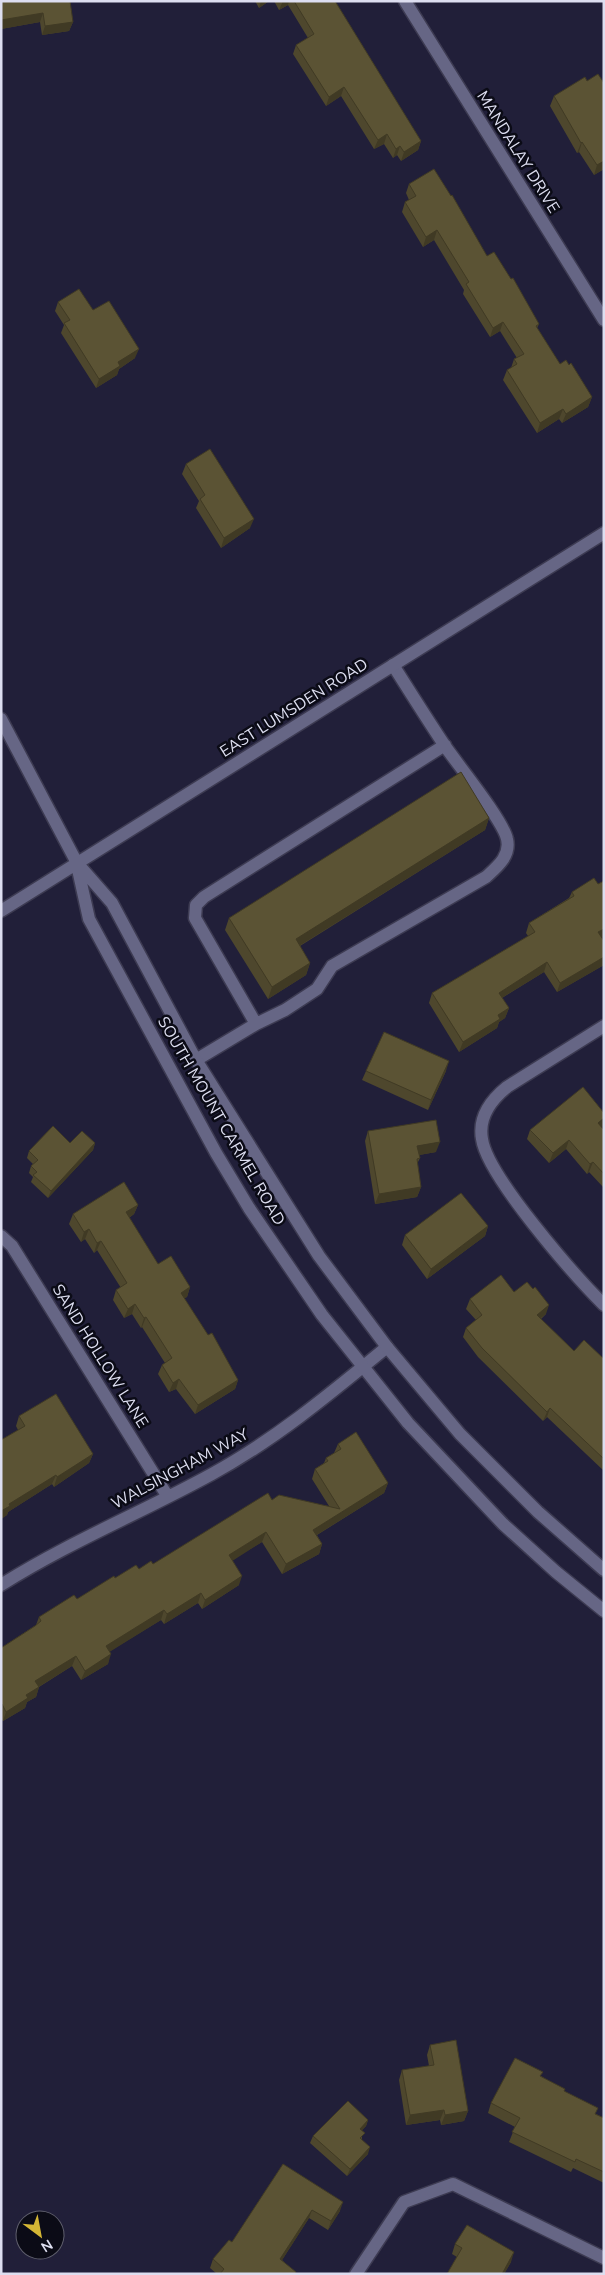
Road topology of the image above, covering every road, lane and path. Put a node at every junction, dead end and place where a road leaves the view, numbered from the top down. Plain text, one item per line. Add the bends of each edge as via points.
1 (406, 1) edge
2 (604, 320) edge
3 (604, 533) edge
4 (393, 665) junction
5 (1, 719) edge
6 (444, 745) junction
7 (77, 863) junction
8 (1, 911) edge
9 (256, 1024) junction
10 (604, 1026) edge
11 (196, 1060) junction
12 (1, 1236) edge
13 (604, 1305) edge
14 (387, 1347) junction
15 (362, 1367) junction
16 (168, 1497) junction
17 (604, 1570) edge
18 (1, 1585) edge
19 (604, 1611) edge
20 (604, 2258) edge
21 (356, 2274) edge

1 - 2 street, MANDALAY DRIVE
3 - 4 street, EAST LUMSDEN ROAD
4 - 6 street
4 - 7 street, EAST LUMSDEN ROAD
5 - 7 street, SOUTH MOUNT CARMEL ROAD
6 - 9 street via 196,905 195,918
6 - 9 street via 500,823 507,838 507,852 499,865 486,877 332,966 317,989
7 - 8 street, EAST LUMSDEN ROAD
7 - 11 street, SOUTH MOUNT CARMEL ROAD via 112,903
7 - 15 street, SOUTH MOUNT CARMEL ROAD via 89,919 216,1153 284,1262
9 - 11 street
10 - 13 street via 494,1098 484,1117 481,1139 494,1171
11 - 14 street, SOUTH MOUNT CARMEL ROAD via 319,1256
12 - 16 street, SAND HOLLOW LANE via 12,1246
14 - 15 street, WALSINGHAM WAY
14 - 17 street, SOUTH MOUNT CARMEL ROAD via 460,1434 538,1512
15 - 16 street, WALSINGHAM WAY via 268,1440
15 - 19 street, SOUTH MOUNT CARMEL ROAD via 408,1422 503,1524
16 - 18 street, WALSINGHAM WAY via 87,1536
20 - 21 street via 453,2184 404,2202

